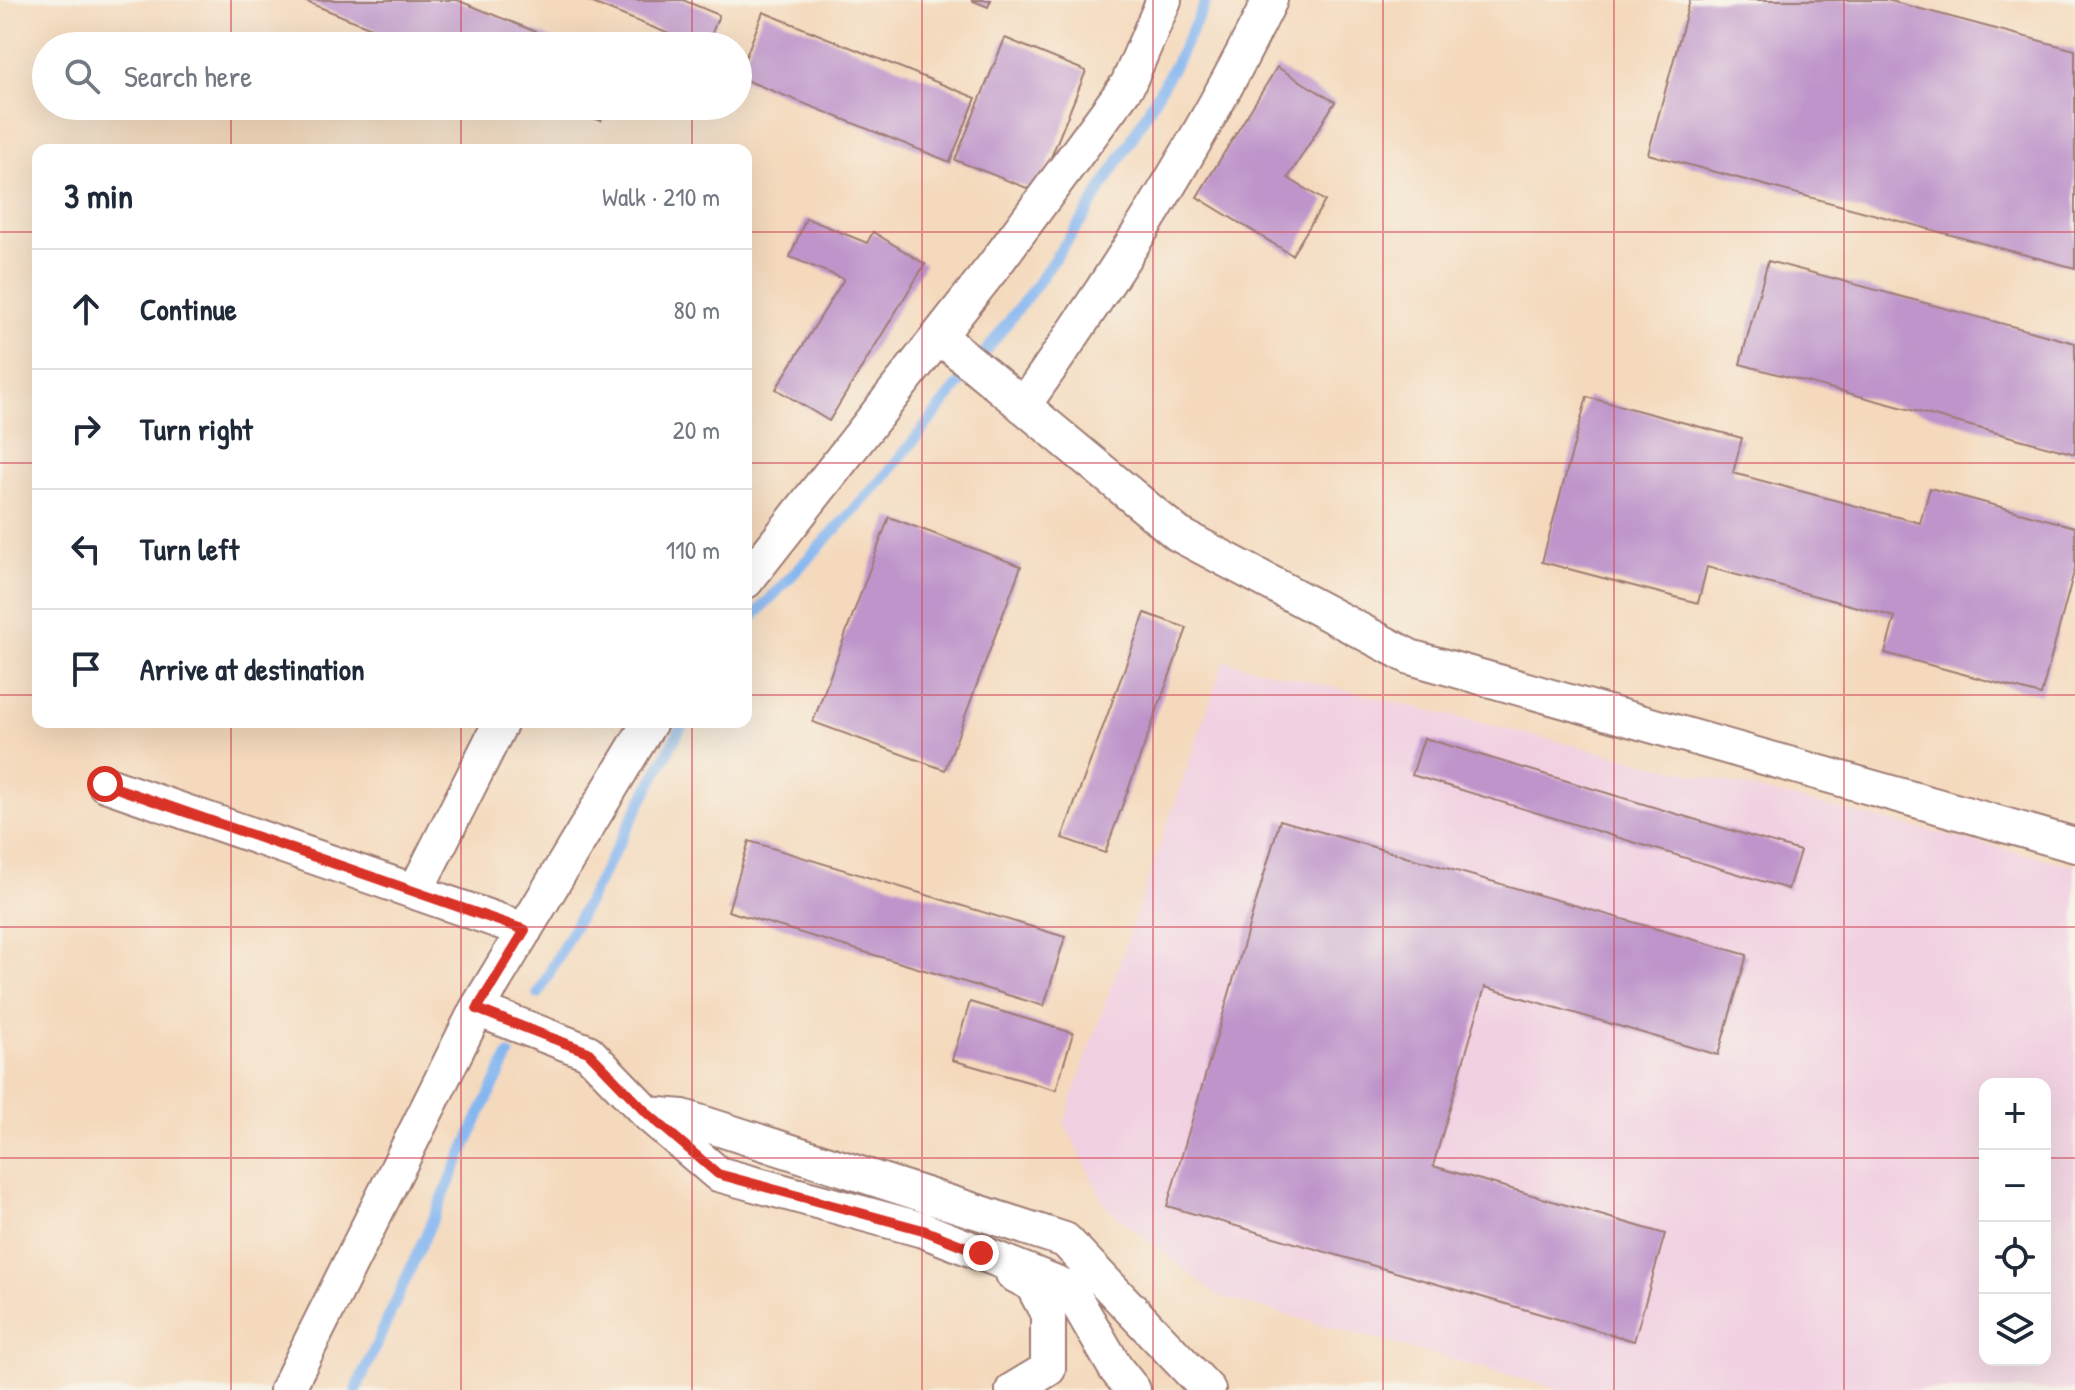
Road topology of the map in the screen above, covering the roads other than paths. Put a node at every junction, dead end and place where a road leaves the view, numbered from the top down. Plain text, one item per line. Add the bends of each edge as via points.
1 (1164, 0) edge
2 (1270, 0) edge
3 (950, 345) junction
4 (1023, 406) junction
5 (752, 574) edge
6 (498, 728) edge
7 (646, 728) edge
8 (105, 784) dead end
9 (2075, 845) edge
10 (415, 892) junction
11 (525, 930) junction
12 (477, 1009) junction
13 (648, 1114) junction
14 (923, 1230) junction
15 (287, 1390) edge
16 (1013, 1390) edge
17 (1133, 1390) edge
18 (1208, 1390) edge

1 - 3 street via 1128,84 993,267
2 - 4 street via 1132,245
3 - 4 street
3 - 5 street
4 - 9 street via 1178,534 1410,657
6 - 10 street
7 - 11 street
8 - 10 street
10 - 11 street
11 - 12 street
12 - 13 street via 588,1052
12 - 15 street
13 - 14 street via 718,1174
13 - 18 street via 683,1117 1065,1240
14 - 16 street via 1032,1284 1048,1314 1048,1369
14 - 17 street via 1069,1288

